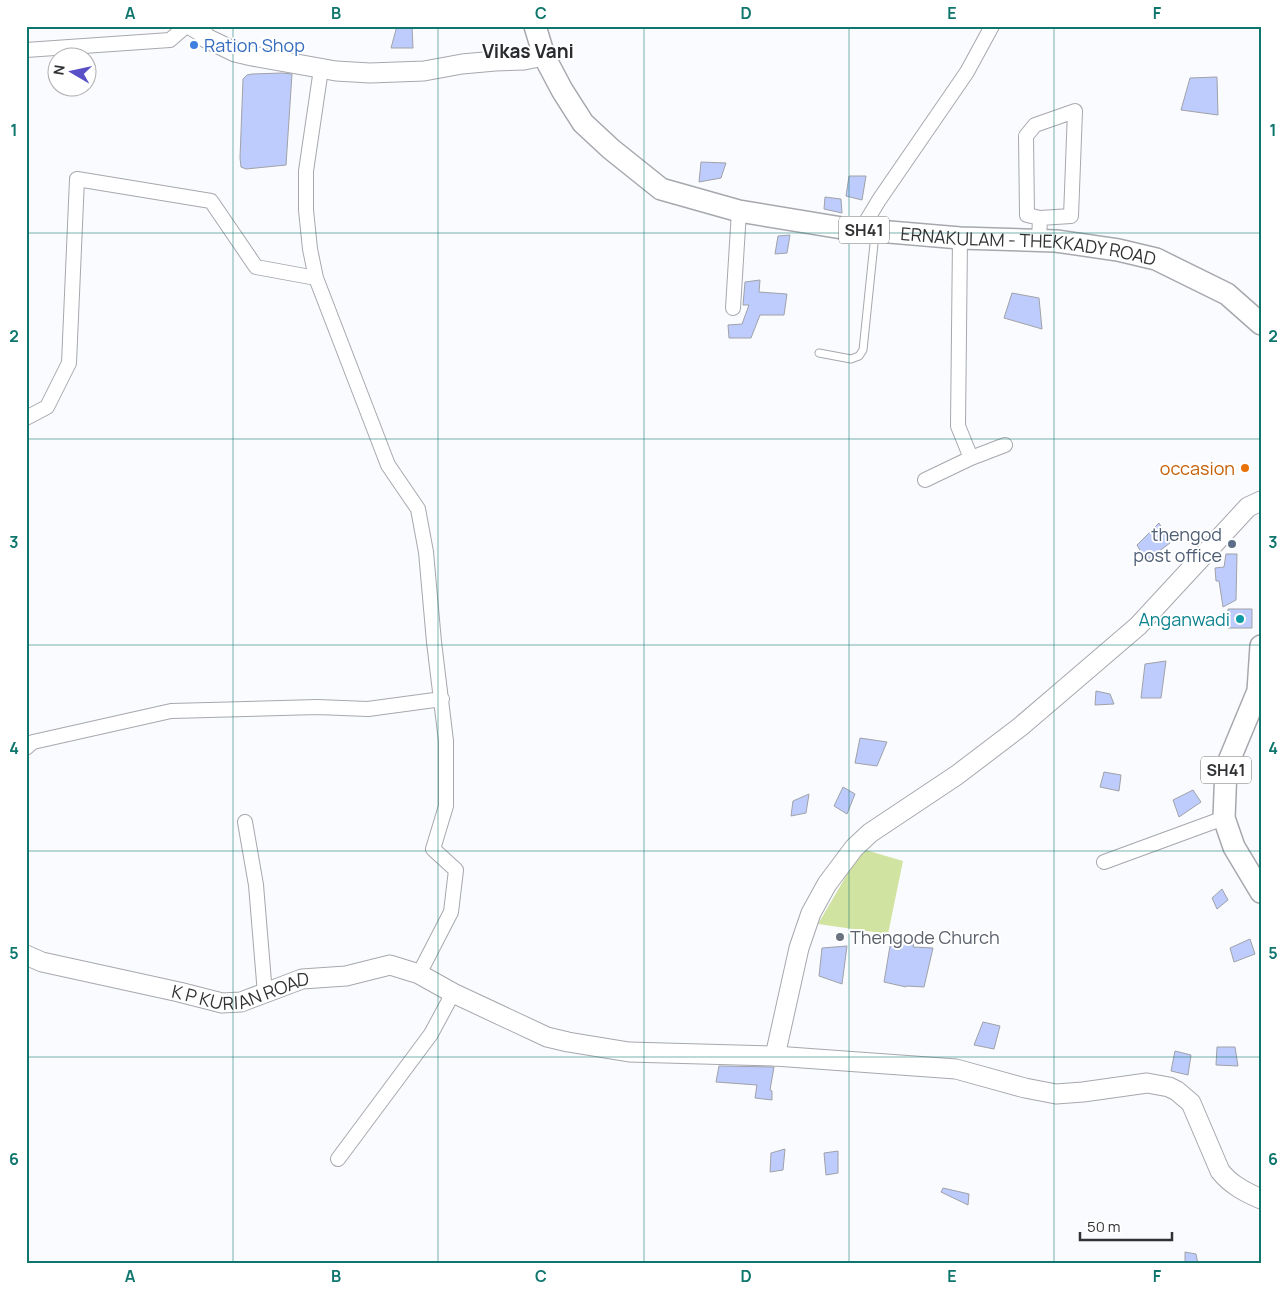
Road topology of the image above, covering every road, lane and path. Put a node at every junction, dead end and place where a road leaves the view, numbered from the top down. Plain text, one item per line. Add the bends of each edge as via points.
1 (186, 26) edge
2 (192, 26) edge
3 (535, 26) edge
4 (992, 26) edge
5 (26, 50) edge
6 (544, 56) junction
7 (321, 69) junction
8 (738, 211) junction
9 (1040, 218) junction
10 (868, 230) junction
11 (960, 238) junction
12 (1039, 240) junction
13 (316, 278) junction
14 (733, 308) dead end
15 (1261, 324) edge
16 (819, 353) dead end
17 (26, 418) edge
18 (1005, 445) dead end
19 (971, 458) junction
20 (925, 480) dead end
21 (1261, 501) edge
22 (1261, 646) edge
23 (442, 699) junction
24 (26, 748) edge
25 (1224, 818) junction
26 (245, 822) dead end
27 (1104, 862) dead end
28 (1261, 892) edge
29 (26, 956) edge
30 (419, 974) junction
31 (453, 993) junction
32 (265, 994) junction
33 (775, 1056) junction
34 (338, 1158) dead end
35 (1261, 1199) edge

1 - 5 street via 170,40
2 - 7 street via 206,38 235,52
3 - 6 main road, ERNAKULAM - THEKKADY ROAD / SH41
4 - 10 street via 967,72 879,200
6 - 7 street via 416,71 370,73
6 - 8 main road, ERNAKULAM - THEKKADY ROAD / SH41 via 583,123 610,149 661,189
7 - 13 street via 306,170 306,210
8 - 10 main road, ERNAKULAM - THEKKADY ROAD / SH41
8 - 14 street
9 - 9 street via 1027,215 1026,136 1035,125 1075,111 1071,216
9 - 12 street
10 - 11 main road, ERNAKULAM - THEKKADY ROAD / SH41
10 - 16 lane via 863,350 851,359
11 - 12 main road, ERNAKULAM - THEKKADY ROAD / SH41
11 - 19 street via 958,426
12 - 15 main road, ERNAKULAM - THEKKADY ROAD / SH41 via 1118,250 1156,259 1227,294
13 - 17 street via 256,267 210,201 77,179 68,363 47,407
13 - 23 street via 388,465 418,509 426,552
18 - 19 street
19 - 20 street
21 - 33 street via 1248,507 1138,626 1062,692 956,775 870,833 854,848 827,884 811,913 798,948
22 - 25 main road, SH41 via 1258,691 1226,768
23 - 24 street via 368,709 317,706 171,711 33,742
23 - 30 street via 446,806 432,850 456,870 451,912
25 - 27 street
25 - 28 main road, SH41 via 1234,847
26 - 32 street via 256,885
29 - 32 street, K P KURIAN ROAD via 222,1003 241,1002
30 - 31 street, K P KURIAN ROAD
30 - 32 street, K P KURIAN ROAD via 390,965 346,976 302,979
31 - 33 street, K P KURIAN ROAD via 547,1036 568,1042 629,1052
31 - 34 street via 431,1034
33 - 35 street, K P KURIAN ROAD via 956,1069 1056,1094 1147,1083 1169,1087 1191,1103 1225,1178

